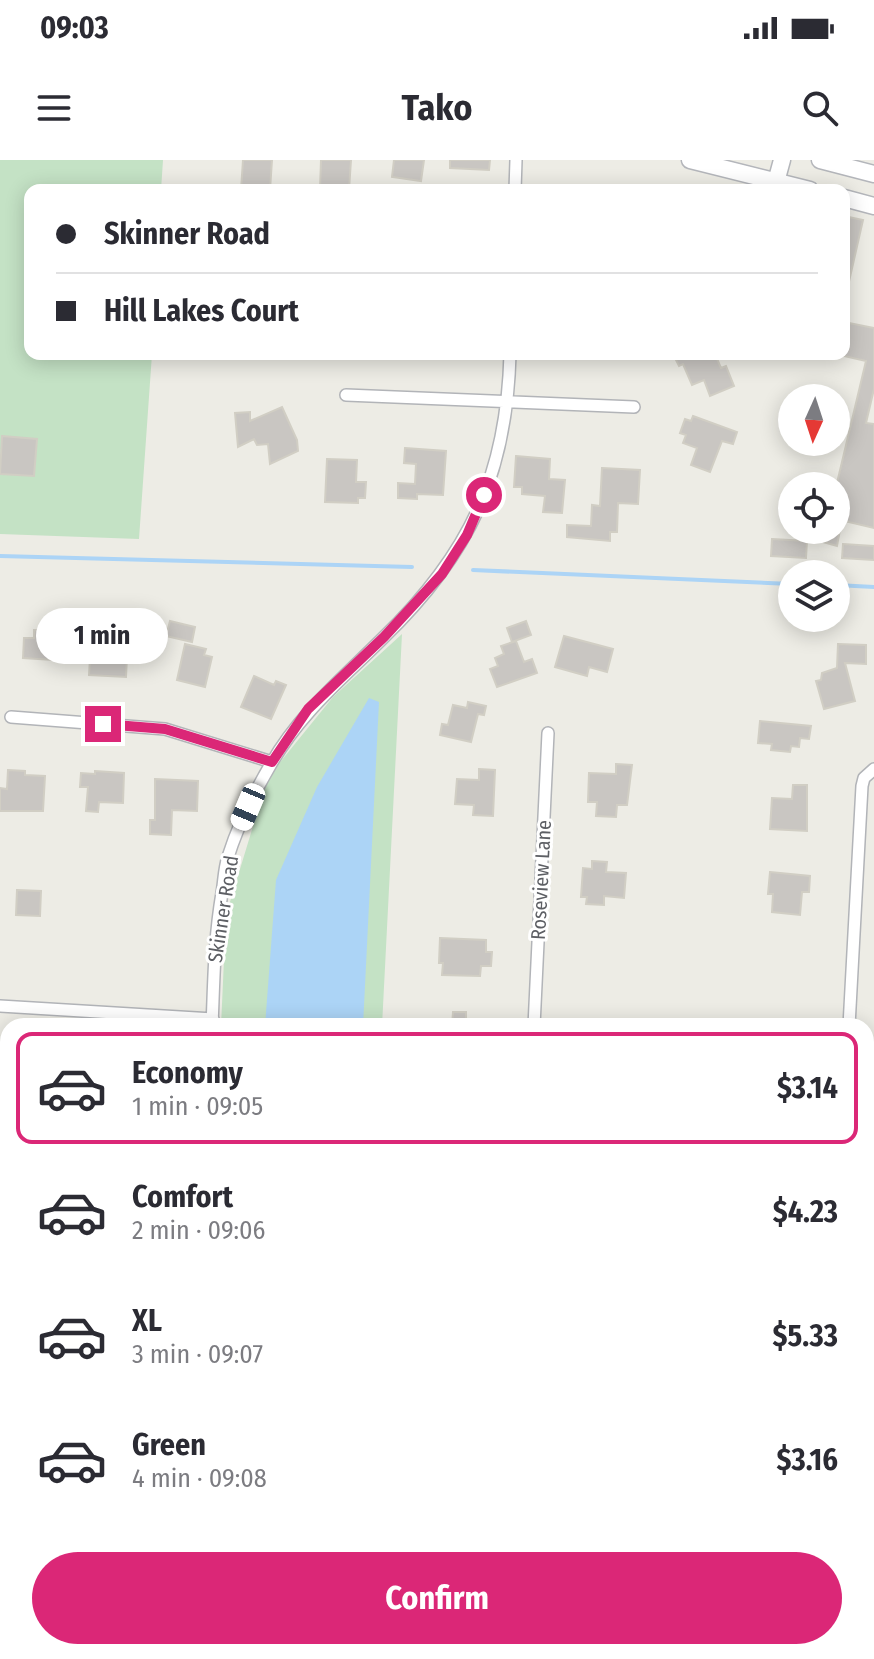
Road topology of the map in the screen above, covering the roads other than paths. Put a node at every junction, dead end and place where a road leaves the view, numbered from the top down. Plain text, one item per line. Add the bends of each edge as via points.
1 (516, 160) edge
2 (690, 160) edge
3 (782, 160) edge
4 (820, 160) edge
5 (874, 174) edge
6 (776, 182) junction
7 (515, 184) edge
8 (784, 184) edge
9 (850, 200) edge
10 (874, 206) edge
11 (510, 360) edge
12 (346, 395) dead end
13 (509, 402) junction
14 (634, 407) dead end
15 (11, 717) dead end
16 (548, 733) dead end
17 (272, 762) junction
18 (873, 770) edge
19 (0, 1006) edge
20 (159, 1018) edge
21 (212, 1018) edge
22 (534, 1018) edge
23 (849, 1018) edge

1 - 7 street
2 - 6 main road
3 - 6 main road
4 - 5 main road
6 - 8 main road
9 - 10 main road
11 - 13 street, Skinner Road
12 - 13 street
13 - 14 street
13 - 17 street, Skinner Road via 492,475 467,535 442,574 308,709
15 - 17 street via 165,729
16 - 22 street, Roseview Lane
17 - 21 street, Skinner Road via 227,859 214,944
18 - 23 street via 862,786
19 - 20 street

